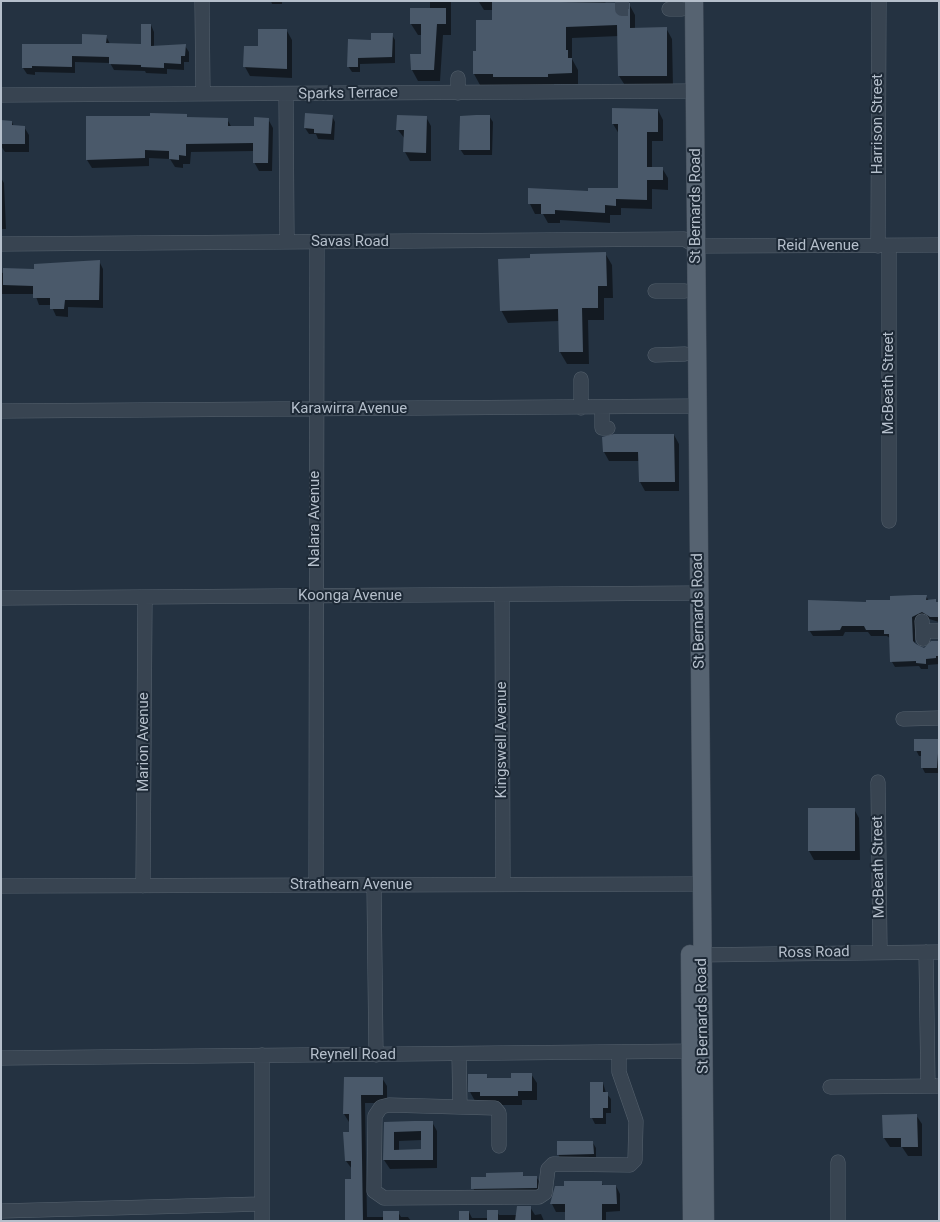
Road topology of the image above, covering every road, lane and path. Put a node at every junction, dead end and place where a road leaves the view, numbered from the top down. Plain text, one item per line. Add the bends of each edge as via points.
1 (202, 1) edge
2 (879, 1) edge
3 (682, 5) edge
4 (458, 78) dead end
5 (689, 91) junction
6 (458, 93) junction
7 (204, 94) junction
8 (1, 95) edge
9 (286, 95) junction
10 (287, 241) junction
11 (317, 242) junction
12 (690, 242) junction
13 (1, 244) edge
14 (939, 245) edge
15 (883, 246) junction
16 (655, 291) dead end
17 (685, 291) junction
18 (685, 354) junction
19 (655, 355) dead end
20 (581, 379) dead end
21 (691, 406) junction
22 (582, 408) junction
23 (602, 408) junction
24 (315, 409) junction
25 (1, 411) edge
26 (608, 428) dead end
27 (889, 521) dead end
28 (693, 593) junction
29 (502, 595) junction
30 (315, 596) junction
31 (1, 598) edge
32 (145, 598) junction
33 (923, 630) dead end
34 (939, 631) edge
35 (939, 718) edge
36 (902, 719) dead end
37 (878, 782) dead end
38 (503, 884) junction
39 (696, 884) junction
40 (316, 885) junction
41 (374, 885) junction
42 (1, 886) edge
43 (143, 886) junction
44 (880, 952) junction
45 (932, 952) edge
46 (696, 955) junction
47 (697, 1051) junction
48 (619, 1052) junction
49 (459, 1054) junction
50 (262, 1055) junction
51 (376, 1055) junction
52 (1, 1058) edge
53 (933, 1086) edge
54 (830, 1087) dead end
55 (460, 1107) junction
56 (499, 1146) dead end
57 (838, 1162) dead end
58 (261, 1204) junction
59 (1, 1211) edge
60 (262, 1221) edge
61 (692, 1221) edge
62 (705, 1221) edge
63 (838, 1221) edge

1 - 7 street
2 - 15 street, Harrison Street
3 - 5 main road, St Bernards Road
4 - 6 street
5 - 6 street, Sparks Terrace via 647,85
5 - 12 main road, St Bernards Road
6 - 9 street, Sparks Terrace
7 - 8 street, Sparks Terrace
7 - 9 street, Sparks Terrace
9 - 10 street
10 - 11 street, Savas Road
10 - 13 street, Savas Road
11 - 12 street, Savas Road
11 - 24 street, Nalara Avenue
12 - 15 street, Reid Avenue
12 - 17 main road, St Bernards Road
12 - 21 main road, St Bernards Road
14 - 15 street, Reid Avenue
15 - 27 street, McBeath Street
16 - 17 street
17 - 18 main road, St Bernards Road
18 - 19 street
18 - 21 main road, St Bernards Road
20 - 22 street
21 - 23 street, Karawirra Avenue
21 - 28 main road, St Bernards Road
22 - 23 street, Karawirra Avenue
22 - 24 street, Karawirra Avenue
23 - 26 street via 602,428
24 - 25 street, Karawirra Avenue
24 - 30 street, Nalara Avenue
28 - 29 street, Koonga Avenue
28 - 39 main road, St Bernards Road
29 - 30 street, Koonga Avenue
29 - 38 street, Kingswell Avenue
30 - 32 street, Koonga Avenue
30 - 40 street, Nalara Avenue
31 - 32 street, Koonga Avenue
32 - 43 street, Marion Avenue
33 - 34 street
35 - 36 street
37 - 44 street, McBeath Street
38 - 39 street, Strathearn Avenue
38 - 41 street, Strathearn Avenue
39 - 46 main road, St Bernards Road
40 - 41 street, Strathearn Avenue
40 - 43 street, Strathearn Avenue
41 - 51 street
42 - 43 street, Strathearn Avenue
44 - 45 street, Ross Road
44 - 46 street, Ross Road
45 - 53 street
46 - 47 main road, St Bernards Road
47 - 48 street, Reynell Road
47 - 61 main road, St Bernards Road
47 - 62 main road, St Bernards Road
48 - 49 street, Reynell Road
48 - 55 street via 619,1072 636,1121 633,1163 625,1166 553,1164 548,1169 545,1193 539,1197 384,1198 375,1194 375,1116 378,1110 389,1105
49 - 51 street, Reynell Road
49 - 55 street
50 - 51 street, Reynell Road
50 - 52 street, Reynell Road
50 - 58 street
53 - 54 street
55 - 56 street via 497,1109
57 - 63 street
58 - 59 street
58 - 60 street

